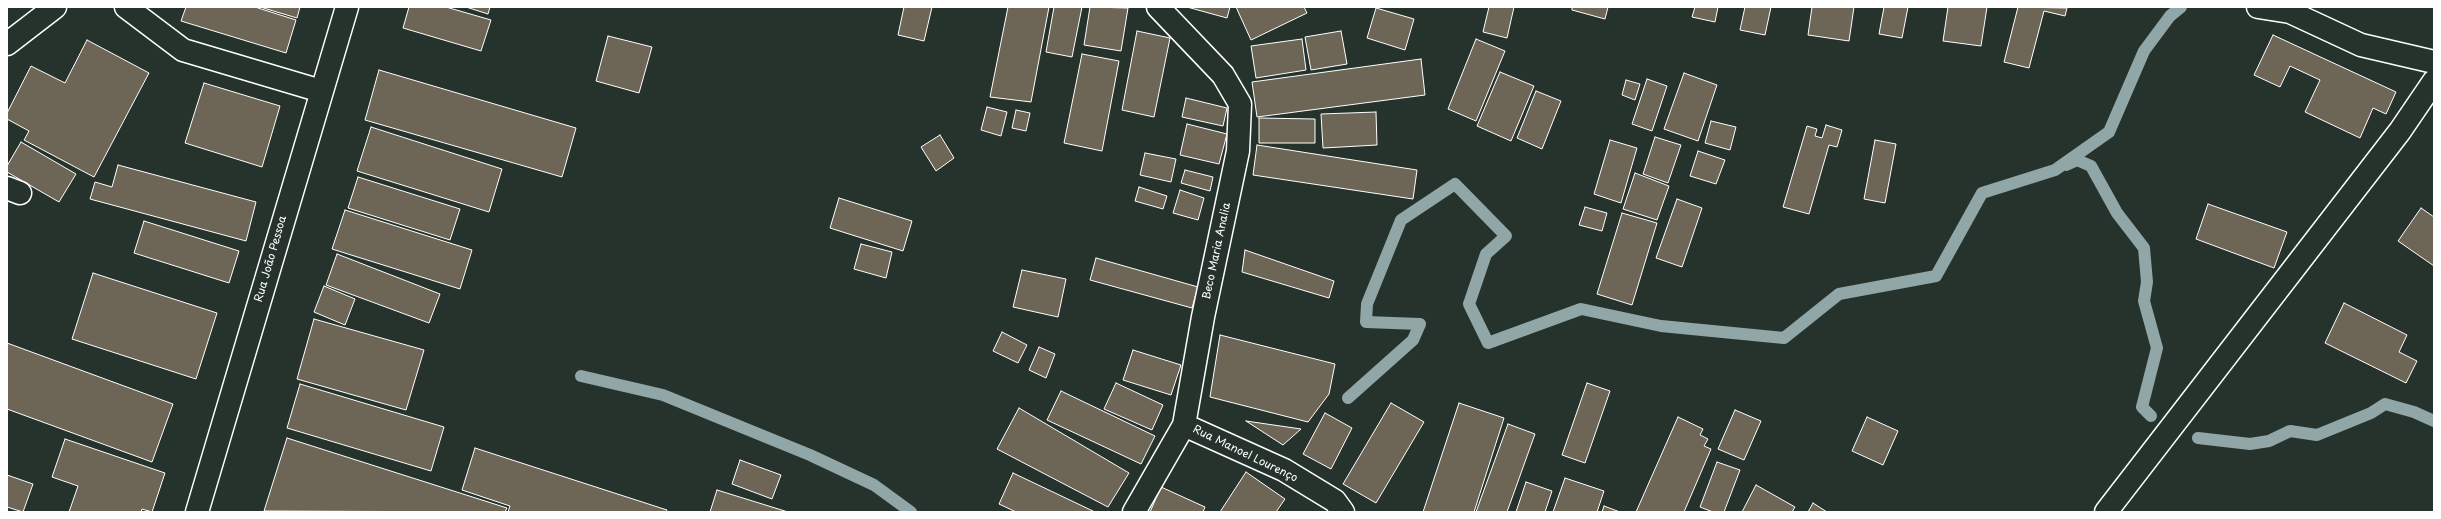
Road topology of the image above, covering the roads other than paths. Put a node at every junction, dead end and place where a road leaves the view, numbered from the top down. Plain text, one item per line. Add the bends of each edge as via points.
1 (55, 7) edge
2 (126, 7) edge
3 (347, 7) edge
4 (1158, 7) edge
5 (2258, 7) edge
6 (7, 44) edge
7 (2434, 62) edge
8 (2434, 81) edge
9 (321, 91) junction
10 (1184, 425) junction
11 (197, 512) edge
12 (1134, 512) edge
13 (1343, 512) edge
14 (2106, 512) edge

1 - 6 street
2 - 9 street via 183,50
3 - 9 street, Rua João Pessoa
4 - 10 street, Beco Maria Analia via 1223,75 1240,104 1238,151 1203,317
5 - 7 street via 2290,12 2361,44
8 - 14 street via 2400,131
9 - 11 street, Rua João Pessoa
10 - 12 street, Beco Maria Analia
10 - 13 street, Rua Manoel Lourenço via 1284,470 1335,501

